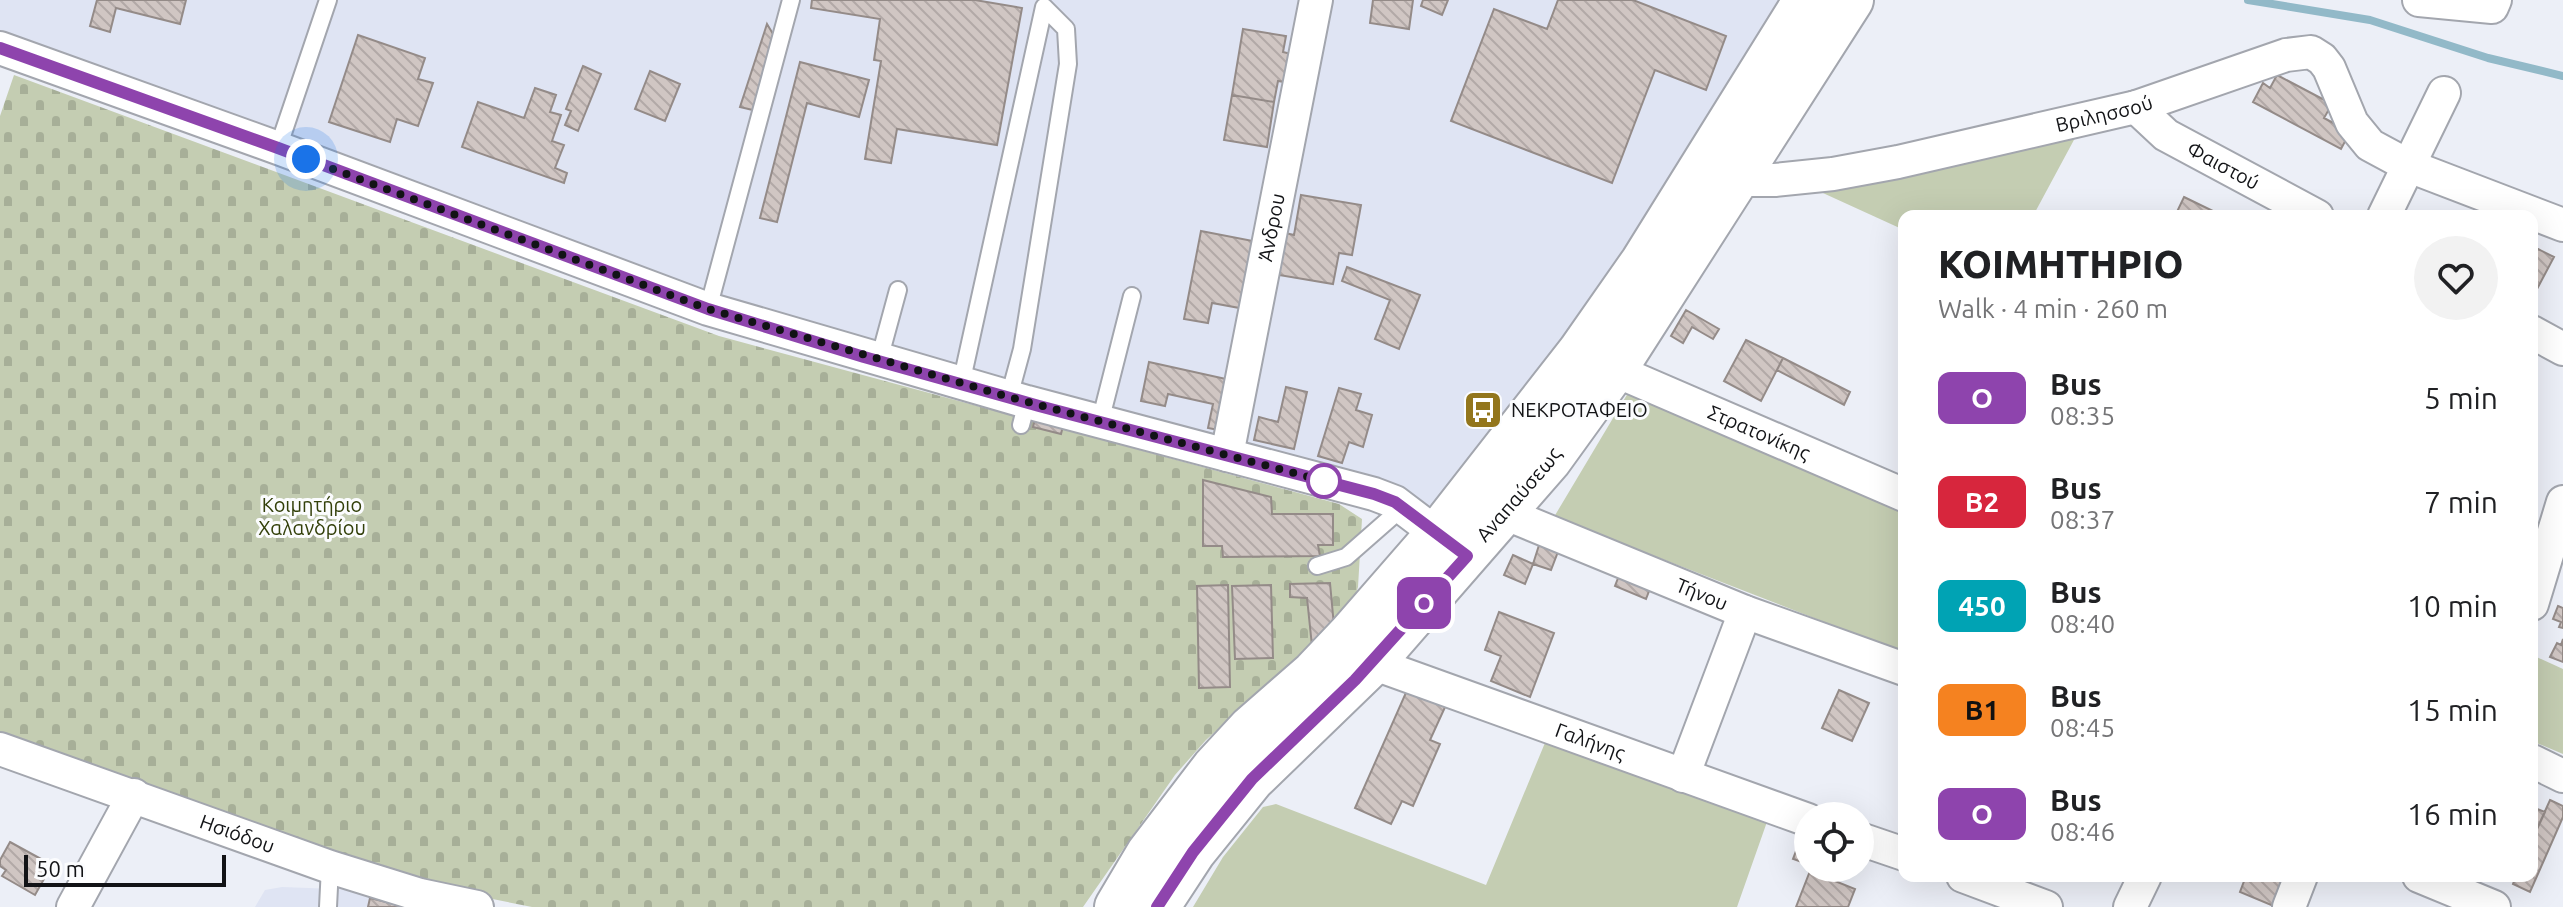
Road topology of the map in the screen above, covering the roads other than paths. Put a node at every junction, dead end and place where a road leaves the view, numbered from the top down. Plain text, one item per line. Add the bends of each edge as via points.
1 (328, 0) edge
2 (791, 0) edge
3 (1316, 0) edge
4 (1806, 0) edge
5 (1851, 0) edge
6 (2419, 0) edge
7 (2495, 0) edge
8 (0, 48) edge
9 (2444, 93) dead end
10 (2136, 107) junction
11 (278, 148) junction
12 (1717, 153) junction
13 (2409, 166) junction
14 (2306, 210) edge
15 (2387, 210) edge
16 (2524, 210) edge
17 (2538, 215) edge
18 (1622, 225) dead end
19 (2563, 225) edge
20 (1643, 262) junction
21 (898, 290) dead end
22 (1132, 296) dead end
23 (708, 309) junction
24 (2538, 335) edge
25 (2563, 349) edge
26 (879, 360) junction
27 (1614, 370) junction
28 (961, 384) junction
29 (1019, 408) junction
30 (1100, 422) junction
31 (1227, 455) junction
32 (1898, 492) edge
33 (2563, 502) edge
34 (1403, 507) junction
35 (1504, 513) junction
36 (1452, 545) junction
37 (1317, 566) dead end
38 (2546, 567) edge
39 (2538, 588) edge
40 (1745, 612) junction
41 (1372, 663) junction
42 (1898, 667) edge
43 (0, 749) edge
44 (2538, 764) edge
45 (1683, 776) junction
46 (2563, 776) edge
47 (134, 795) junction
48 (1794, 815) edge
49 (1874, 844) edge
50 (1898, 852) edge
51 (330, 867) junction
52 (1979, 882) edge
53 (2142, 882) edge
54 (2299, 882) edge
55 (2458, 884) edge
56 (73, 907) edge
57 (328, 907) edge
58 (477, 907) edge
59 (1117, 907) edge
60 (1157, 907) edge
61 (2046, 907) edge
62 (2130, 907) edge
63 (2289, 907) edge
64 (2494, 907) edge

1 - 11 lane
2 - 23 lane
3 - 31 street, Άνδρου
4 - 12 main road, Αναπαύσεως
5 - 12 main road, Αναπαύσεως
6 - 7 street via 2492,7
8 - 11 street
9 - 13 street
10 - 12 street, Βριλησσού via 1833,174 1775,180
10 - 13 street, Βριλησσού via 2286,55 2311,52 2329,68 2364,140
10 - 14 street, Φαιστού via 2166,135
11 - 23 street
12 - 20 main road, Αναπαύσεως
12 - 27 main road, Αναπαύσεως
13 - 15 street
13 - 16 street
17 - 19 street
18 - 20 main road
20 - 36 main road, Αναπαύσεως
21 - 26 lane
22 - 30 lane
23 - 26 street
24 - 25 street
26 - 28 street
27 - 32 street, Στρατονίκης
27 - 35 main road, Αναπαύσεως
28 - 29 street
28 - 29 lane via 1044,7 1066,29 1068,64 1022,349
29 - 30 street
30 - 31 street
31 - 34 street via 1374,494
33 - 38 street
34 - 36 street
34 - 37 lane via 1346,557
35 - 36 main road, Αναπαύσεως
35 - 40 street, Τήνου
36 - 41 main road, Αναπαύσεως
36 - 59 main road, Αναπαύσεως via 1265,714 1214,768 1149,853
38 - 39 street
40 - 42 street, Τήνου
40 - 45 street
41 - 45 street, Γαλήνης
41 - 60 main road, Αναπαύσεως via 1237,796
43 - 47 street, Ησιόδου
44 - 46 street
45 - 48 street, Γαλήνης
47 - 51 street, Ησιόδου
47 - 56 street
49 - 50 street
51 - 57 lane
51 - 58 street, Ησιόδου
52 - 61 street
53 - 62 street
54 - 63 street
55 - 64 street

